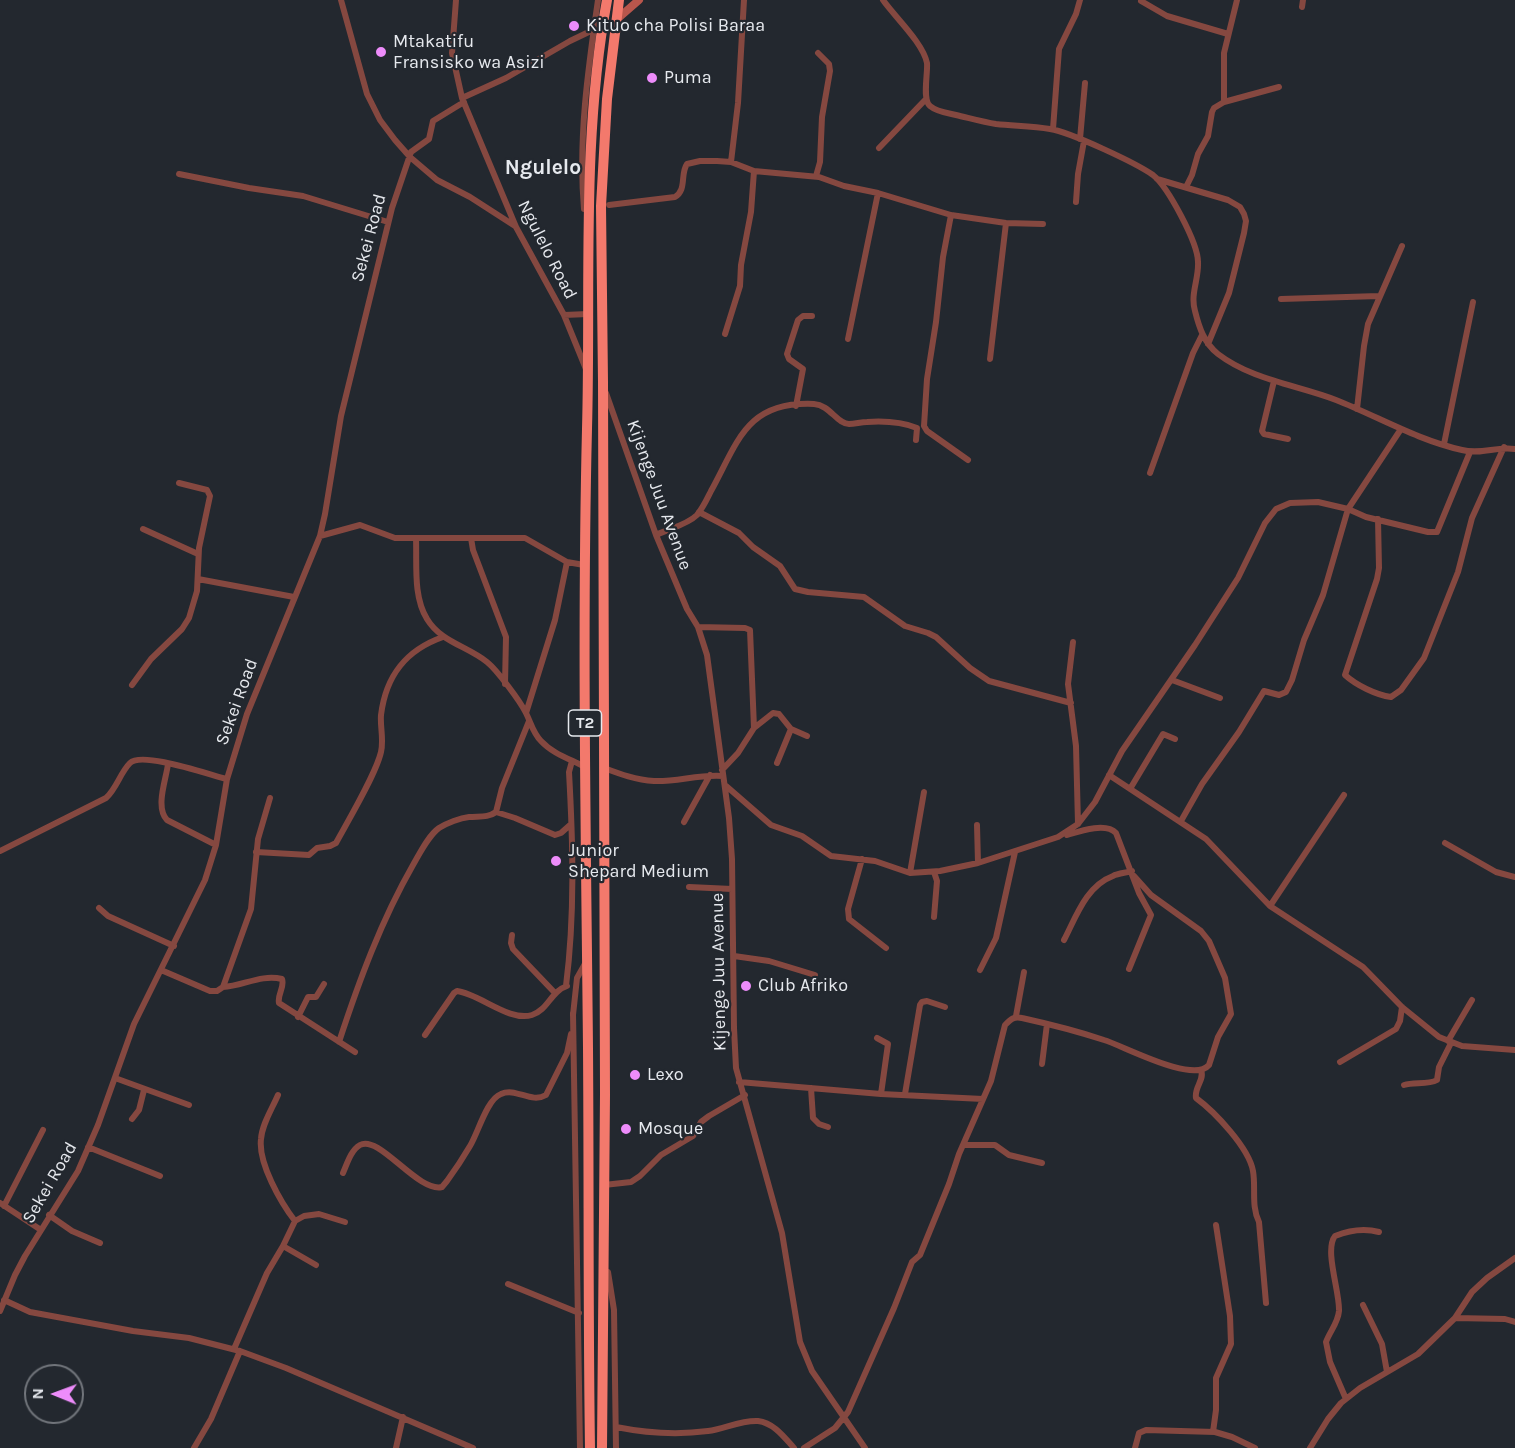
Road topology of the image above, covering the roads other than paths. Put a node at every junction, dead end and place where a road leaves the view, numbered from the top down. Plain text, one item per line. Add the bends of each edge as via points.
1 (341, 0) edge
2 (456, 0) edge
3 (598, 0) edge
4 (607, 0) edge
5 (619, 0) edge
6 (639, 0) edge
7 (744, 0) edge
8 (883, 0) edge
9 (1080, 0) edge
10 (1237, 0) edge
11 (1141, 1) edge
12 (616, 20) junction
13 (598, 28) junction
14 (1228, 34) junction
15 (818, 53) dead end
16 (1085, 83) dead end
17 (1279, 87) dead end
18 (926, 99) junction
19 (463, 100) junction
20 (1224, 102) junction
21 (1053, 129) junction
22 (1082, 140) junction
23 (879, 148) dead end
24 (410, 157) junction
25 (731, 162) junction
26 (754, 171) junction
27 (179, 174) dead end
28 (816, 176) junction
29 (1156, 178) junction
30 (1185, 187) junction
31 (878, 193) junction
32 (1076, 202) dead end
33 (609, 205) dead end
34 (951, 215) junction
35 (388, 222) junction
36 (1006, 223) junction
37 (1043, 224) dead end
38 (516, 227) junction
39 (1402, 246) dead end
40 (1379, 296) junction
41 (1281, 299) dead end
42 (1473, 302) dead end
43 (588, 314) junction
44 (564, 315) junction
45 (812, 316) dead end
46 (725, 334) dead end
47 (1202, 335) junction
48 (848, 339) dead end
49 (1208, 344) junction
50 (990, 359) dead end
51 (589, 375) junction
52 (1274, 381) junction
53 (603, 382) junction
54 (796, 406) junction
55 (1358, 409) junction
56 (1401, 429) junction
57 (1288, 439) dead end
58 (916, 440) dead end
59 (1444, 444) junction
60 (1504, 447) junction
61 (1515, 449) edge
62 (1470, 452) junction
63 (968, 460) dead end
64 (1150, 472) dead end
65 (179, 483) dead end
66 (1348, 509) junction
67 (699, 512) junction
68 (1378, 519) junction
69 (585, 521) junction
70 (603, 522) junction
71 (143, 529) dead end
72 (656, 535) junction
73 (320, 536) junction
74 (416, 538) junction
75 (471, 538) junction
76 (198, 554) junction
77 (567, 562) junction
78 (584, 567) junction
79 (603, 572) junction
80 (198, 579) junction
81 (294, 597) junction
82 (698, 627) junction
83 (443, 637) junction
84 (1073, 642) dead end
85 (1172, 680) junction
86 (132, 685) dead end
87 (505, 685) junction
88 (1220, 698) dead end
89 (1071, 702) junction
90 (526, 713) junction
91 (529, 721) junction
92 (754, 728) junction
93 (791, 729) junction
94 (807, 736) dead end
95 (1175, 740) dead end
96 (572, 761) junction
97 (777, 763) dead end
98 (168, 764) junction
99 (585, 767) junction
100 (604, 768) junction
101 (723, 773) junction
102 (710, 775) junction
103 (1109, 775) junction
104 (227, 779) junction
105 (725, 784) junction
106 (1130, 789) junction
107 (924, 792) dead end
108 (1344, 795) dead end
109 (270, 798) dead end
110 (496, 812) junction
111 (1181, 821) junction
112 (684, 822) dead end
113 (1078, 824) junction
114 (570, 825) junction
115 (977, 825) dead end
116 (1058, 837) junction
117 (1445, 843) dead end
118 (216, 845) junction
119 (0, 851) edge
120 (256, 852) junction
121 (1015, 852) junction
122 (862, 859) junction
123 (978, 863) junction
124 (934, 872) junction
125 (910, 873) junction
126 (1133, 874) junction
127 (1515, 877) edge
128 (689, 886) dead end
129 (732, 888) junction
130 (1270, 906) junction
131 (99, 908) dead end
132 (934, 917) dead end
133 (512, 935) dead end
134 (1064, 940) dead end
135 (174, 946) junction
136 (886, 948) dead end
137 (734, 956) junction
138 (587, 962) junction
139 (1129, 969) dead end
140 (161, 970) junction
141 (980, 970) dead end
142 (1024, 972) dead end
143 (815, 975) dead end
144 (324, 984) dead end
145 (566, 986) junction
146 (575, 986) junction
147 (223, 987) junction
148 (555, 993) junction
149 (1472, 1000) dead end
150 (945, 1007) dead end
151 (1402, 1007) junction
152 (573, 1013) junction
153 (1016, 1016) junction
154 (298, 1017) junction
155 (1047, 1024) junction
156 (425, 1035) dead end
157 (877, 1038) dead end
158 (339, 1042) junction
159 (1449, 1042) junction
160 (1515, 1050) edge
161 (355, 1052) dead end
162 (1340, 1062) dead end
163 (1042, 1065) dead end
164 (1201, 1070) junction
165 (115, 1078) junction
166 (739, 1083) junction
167 (1404, 1085) dead end
168 (811, 1088) junction
169 (144, 1090) junction
170 (881, 1094) junction
171 (905, 1094) junction
172 (278, 1095) dead end
173 (745, 1095) junction
174 (983, 1099) junction
175 (189, 1106) dead end
176 (132, 1119) dead end
177 (828, 1127) dead end
178 (43, 1130) dead end
179 (964, 1145) junction
180 (88, 1147) junction
181 (1042, 1163) dead end
182 (343, 1173) dead end
183 (160, 1176) dead end
184 (604, 1185) junction
185 (2, 1204) edge
186 (50, 1215) junction
187 (296, 1221) junction
188 (345, 1222) dead end
189 (1216, 1225) dead end
190 (41, 1230) junction
191 (1379, 1232) dead end
192 (100, 1243) dead end
193 (283, 1246) junction
194 (604, 1251) junction
195 (1515, 1258) edge
196 (316, 1265) dead end
197 (508, 1284) dead end
198 (4, 1300) junction
199 (1266, 1304) dead end
200 (1363, 1305) dead end
201 (0, 1311) edge
202 (579, 1313) junction
203 (1455, 1318) junction
204 (1515, 1322) edge
205 (237, 1350) junction
206 (1387, 1372) junction
207 (1346, 1399) junction
208 (403, 1417) junction
209 (844, 1418) junction
210 (616, 1428) junction
211 (1213, 1432) junction
212 (458, 1440) junction
213 (194, 1448) edge
214 (396, 1448) edge
215 (456, 1448) edge
216 (473, 1448) edge
217 (580, 1448) edge
218 (590, 1448) edge
219 (602, 1448) edge
220 (616, 1448) edge
221 (794, 1448) edge
222 (804, 1448) edge
223 (865, 1448) edge
224 (1135, 1448) edge
225 (1255, 1448) edge
226 (1310, 1448) edge

1 - 24 street via 367,94 380,120
2 - 19 street, Ngulelo Road via 452,53
3 - 13 street
4 - 13 highway, T2
5 - 12 highway, T2
6 - 12 street
7 - 25 street
8 - 18 street via 923,51
9 - 21 street via 1059,49
10 - 14 street
11 - 14 street via 1167,15
12 - 53 highway, T2 via 600,207
13 - 19 street, Sekei Road
13 - 43 highway, T2 via 588,201
14 - 20 street
15 - 28 street via 830,70
16 - 22 street
17 - 20 street
18 - 21 street via 931,107 943,112 994,123
18 - 23 street
19 - 24 street, Sekei Road via 432,121 429,139 414,148
19 - 38 street, Ngulelo Road
20 - 30 street via 1212,112 1208,136
21 - 22 street
22 - 29 street
22 - 32 street
24 - 35 street, Sekei Road
24 - 38 street via 437,180
25 - 26 street
25 - 33 street via 687,164 681,192 675,197
26 - 28 street
26 - 46 street via 740,286
27 - 35 street via 303,196
28 - 31 street
29 - 30 street
29 - 47 street via 1197,250 1193,300
30 - 49 street via 1228,200 1240,207 1246,221 1229,293
31 - 34 street
31 - 48 street
34 - 36 street
34 - 63 street via 924,426
35 - 73 street, Sekei Road via 341,416
36 - 37 street
36 - 50 street
38 - 44 street, Ngulelo Road
39 - 40 street
40 - 41 street
40 - 55 street via 1365,338
42 - 59 street
43 - 44 street
43 - 51 highway, T2
44 - 51 street, Ngulelo Road
45 - 54 street via 798,320 787,354 803,369
47 - 49 street
47 - 64 street
49 - 52 street via 1227,360
51 - 69 highway, T2
52 - 55 street
52 - 57 street via 1262,431
53 - 70 highway, T2
53 - 72 street, Kijenge Juu Avenue
54 - 58 street via 824,406 849,424 908,424 916,428
54 - 67 street via 771,411 745,428
55 - 56 street
56 - 59 street
56 - 66 street
59 - 62 street
60 - 61 street
60 - 62 street
60 - 68 street via 1472,518 1458,572 1424,658 1401,690 1391,697 1345,675 1377,579
62 - 68 street via 1437,532
65 - 76 street via 210,492
66 - 68 street
66 - 85 street via 1306,501 1276,509 1238,578
66 - 111 street via 1323,595 1286,692 1264,691
67 - 72 street
67 - 89 street via 739,532 780,566 795,589 864,597 905,626 936,638 989,681
69 - 70 highway
69 - 78 highway, T2
70 - 79 highway, T2
71 - 76 street
72 - 82 street, Kijenge Juu Avenue
73 - 74 street via 360,525 396,538
73 - 81 street, Sekei Road
74 - 75 street
74 - 83 street via 420,605 428,622
75 - 77 street via 525,538
75 - 87 street via 506,637
76 - 80 street
77 - 78 street
77 - 90 street via 557,613
78 - 79 highway
78 - 99 highway, T2
79 - 100 highway, T2
80 - 81 street
80 - 86 street via 189,618
81 - 104 street, Sekei Road via 247,714
82 - 92 street via 750,630
82 - 101 street, Kijenge Juu Avenue via 709,665
83 - 87 street via 486,662
83 - 120 street via 418,648 396,671 381,714 381,751 336,843 317,848 309,855
84 - 89 street via 1068,684
85 - 88 street
85 - 103 street
87 - 90 street
89 - 113 street
90 - 91 street
91 - 96 street via 542,742
91 - 110 street
92 - 93 street via 776,713
92 - 101 street
93 - 94 street
93 - 97 street
95 - 106 street via 1163,734
96 - 99 street
96 - 114 street
98 - 104 street
98 - 118 street via 161,805 164,816
98 - 119 street via 135,759 106,798
99 - 138 highway, T2
100 - 102 street via 653,781
100 - 184 highway, T2
101 - 102 street
101 - 105 street, Kijenge Juu Avenue
102 - 112 street
103 - 106 street
103 - 113 street
104 - 118 street, Sekei Road
105 - 122 street via 771,825 802,836 831,856
105 - 129 street, Kijenge Juu Avenue
106 - 111 street
107 - 125 street
108 - 130 street
109 - 120 street
110 - 114 street via 555,834
110 - 158 street via 450,823 427,841 392,902
111 - 130 street via 1212,844
113 - 116 street
114 - 145 street via 572,912
115 - 123 street
116 - 121 street
116 - 126 street via 1085,830 1113,830
117 - 127 street via 1496,872
118 - 135 street, Sekei Road via 205,880
120 - 147 street via 251,909
121 - 123 street
121 - 141 street via 996,938
122 - 125 street
122 - 136 street via 848,909 849,919
123 - 124 street
124 - 125 street
124 - 132 street
126 - 134 street via 1113,875 1092,890
126 - 139 street via 1151,916
126 - 164 street via 1151,896 1201,931 1224,978 1231,1014 1209,1065
128 - 129 street
129 - 137 street, Kijenge Juu Avenue
130 - 151 street via 1363,968
131 - 135 street via 108,916
133 - 148 street via 513,950
135 - 140 street, Sekei Road
137 - 143 street via 769,961
137 - 166 street, Kijenge Juu Avenue via 734,1052
138 - 146 street
138 - 218 highway, T2
140 - 147 street via 210,991 218,992
140 - 165 street, Sekei Road via 134,1024
142 - 153 street
144 - 154 street via 316,997 308,997
145 - 146 street
145 - 148 street
146 - 152 street
147 - 154 street via 263,978 280,979 283,984 279,1002
148 - 156 street via 542,1010 526,1016 457,991
149 - 159 street
150 - 171 street via 927,1001 920,1005
151 - 159 street
151 - 162 street via 1396,1029
152 - 182 street via 567,1053 546,1095 536,1098 509,1092 495,1097 471,1144 442,1187 430,1187 367,1143 355,1149
152 - 202 street
153 - 155 street
153 - 174 street via 1005,1025
154 - 158 street
155 - 163 street
155 - 164 street via 1111,1042 1162,1064
157 - 170 street via 888,1044
158 - 161 street
159 - 160 street
159 - 167 street via 1437,1080
164 - 199 street via 1196,1098 1218,1116 1254,1173 1254,1213 1259,1222
165 - 169 street
165 - 180 street, Sekei Road
166 - 168 street
166 - 173 street, Kijenge Juu Avenue
168 - 170 street
168 - 177 street via 813,1118
169 - 175 street
169 - 176 street via 139,1110
170 - 171 street
171 - 174 street
172 - 187 street via 263,1128 261,1151 275,1190
173 - 184 street via 701,1122 693,1136 661,1155 631,1182
173 - 209 street, Kijenge Juu Avenue via 782,1233 805,1359
174 - 179 street
178 - 185 street
179 - 181 street via 995,1145 1009,1155
179 - 209 street via 920,1254 912,1262
180 - 183 street
180 - 186 street, Sekei Road via 68,1189
184 - 194 highway, T2
185 - 190 street
186 - 190 street, Sekei Road
186 - 192 street via 72,1231
187 - 188 street via 320,1214
187 - 193 street
189 - 211 street via 1231,1344 1216,1378
190 - 198 street, Sekei Road
191 - 207 street via 1343,1233 1335,1236 1331,1246 1339,1312 1326,1342
193 - 196 street
193 - 205 street via 267,1273
194 - 210 street via 614,1310
194 - 219 highway, T2
195 - 203 street via 1472,1292
197 - 202 street
198 - 201 street, Sekei Road
198 - 205 street via 30,1312 189,1338
200 - 206 street via 1382,1344
202 - 217 street
203 - 204 street
203 - 206 street via 1418,1354
205 - 208 street
205 - 213 street via 211,1419
206 - 207 street
207 - 226 street
208 - 212 street
208 - 214 street
209 - 222 street
209 - 223 street, Kijenge Juu Avenue
210 - 220 street
210 - 221 street via 691,1432 757,1421 774,1427
211 - 224 street via 1146,1430 1139,1433
211 - 225 street
212 - 215 street
212 - 216 street

